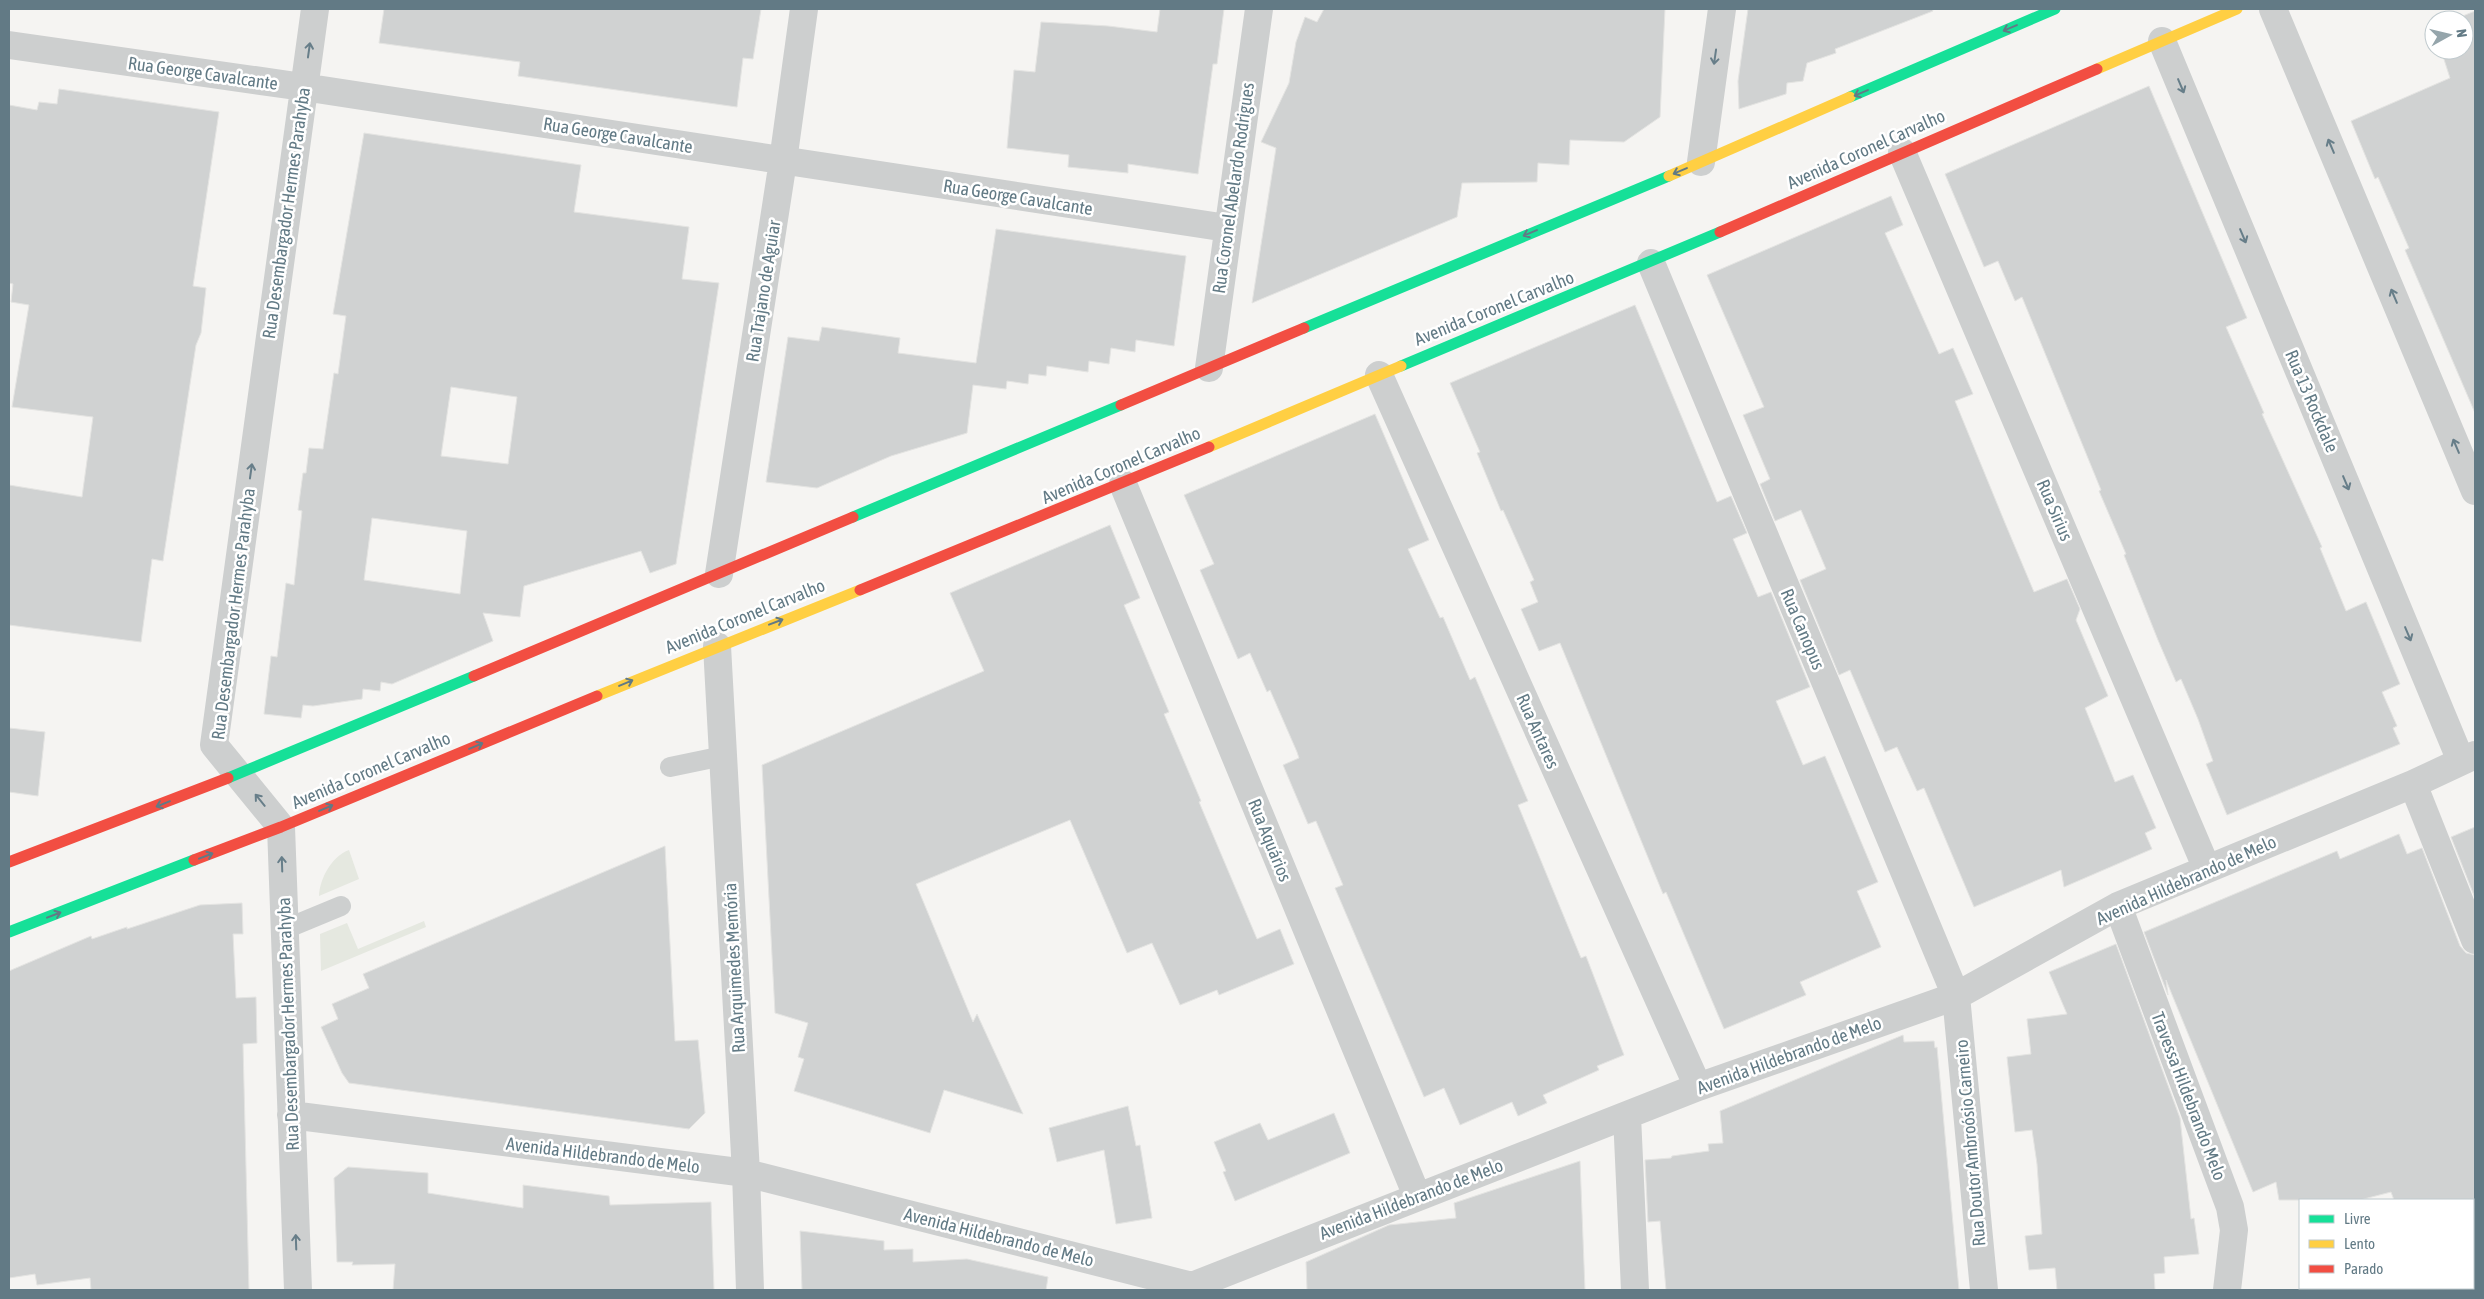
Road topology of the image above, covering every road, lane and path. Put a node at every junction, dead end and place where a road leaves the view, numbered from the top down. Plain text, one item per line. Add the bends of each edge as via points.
1 (314, 9) edge
2 (804, 9) edge
3 (1259, 9) edge
4 (1722, 9) edge
5 (2055, 9) edge
6 (2273, 9) edge
7 (2223, 12) edge
8 (2162, 41) junction
9 (9, 45) edge
10 (303, 87) junction
11 (1902, 152) junction
12 (784, 161) junction
13 (1701, 162) junction
14 (1227, 228) junction
15 (1651, 263) junction
16 (1209, 368) junction
17 (1378, 375) junction
18 (1123, 484) junction
19 (2475, 491) edge
20 (719, 574) junction
21 (717, 646) junction
22 (722, 756) junction
23 (2468, 758) edge
24 (670, 767) dead end
25 (238, 774) junction
26 (2413, 784) junction
27 (281, 827) junction
28 (9, 862) edge
29 (2207, 869) junction
30 (341, 906) dead end
31 (2118, 906) junction
32 (284, 930) junction
33 (9, 932) edge
34 (2475, 940) edge
35 (1956, 996) junction
36 (1698, 1087) junction
37 (291, 1115) junction
38 (1627, 1116) junction
39 (746, 1173) junction
40 (1417, 1196) junction
41 (1192, 1288) edge
42 (298, 1290) edge
43 (750, 1290) edge
44 (1634, 1290) edge
45 (1984, 1290) edge
46 (2227, 1290) edge

10 -> 1 street, Rua Desembargador Hermes Parahyba
2 - 12 street, Rua Trajano de Aguiar
3 - 14 street, Rua Coronel Abelardo Rodrigues
4 -> 13 street
5 -> 13 main road
19 -> 6 street
7 - 8 main road, Avenida Coronel Carvalho
8 - 11 main road, Avenida Coronel Carvalho
8 -> 23 street, Rua 13 Rockdale
9 - 10 street, Rua George Cavalcante
10 - 12 street, Rua George Cavalcante
25 -> 10 street, Rua Desembargador Hermes Parahyba via 214,745
11 - 15 main road, Avenida Coronel Carvalho
11 - 29 street, Rua Sirius
12 - 14 street, Rua George Cavalcante
12 - 20 street, Rua Trajano de Aguiar
13 -> 16 main road
14 - 16 street, Rua Coronel Abelardo Rodrigues
15 - 17 main road, Avenida Coronel Carvalho
15 - 35 street, Rua Canopus
16 - 20 main road
17 - 18 main road, Avenida Coronel Carvalho
17 - 36 street, Rua Antares
21 -> 18 main road, Avenida Coronel Carvalho
18 - 40 street, Rua Aquários
20 - 25 main road
21 - 22 street, Rua Arquimedes Memória
27 -> 21 main road, Avenida Coronel Carvalho
22 - 24 lane
22 - 39 street, Rua Arquimedes Memória
23 - 26 street, Avenida Hildebrando de Melo
27 -> 25 street, Rua Desembargador Hermes Parahyba
25 -> 28 main road
26 - 29 street, Avenida Hildebrando de Melo
26 - 34 street
32 -> 27 street, Rua Desembargador Hermes Parahyba
33 -> 27 main road, Avenida Coronel Carvalho
29 - 31 street, Avenida Hildebrando de Melo
30 - 32 lane
31 - 35 street, Avenida Hildebrando de Melo
31 - 46 street, Travessa Hildebrando Melo via 2230,1207 2234,1230
32 - 37 street, Rua Desembargador Hermes Parahyba
35 - 36 street, Avenida Hildebrando de Melo
35 - 45 street, Rua Doutor Ambroósio Carneiro
36 - 38 street, Avenida Hildebrando de Melo
37 - 39 street, Avenida Hildebrando de Melo
42 -> 37 street, Rua Desembargador Hermes Parahyba
38 - 40 street, Avenida Hildebrando de Melo
38 - 44 street
39 - 41 street, Avenida Hildebrando de Melo
39 - 43 street, Rua Arquimedes Memória
40 - 41 street, Avenida Hildebrando de Melo

